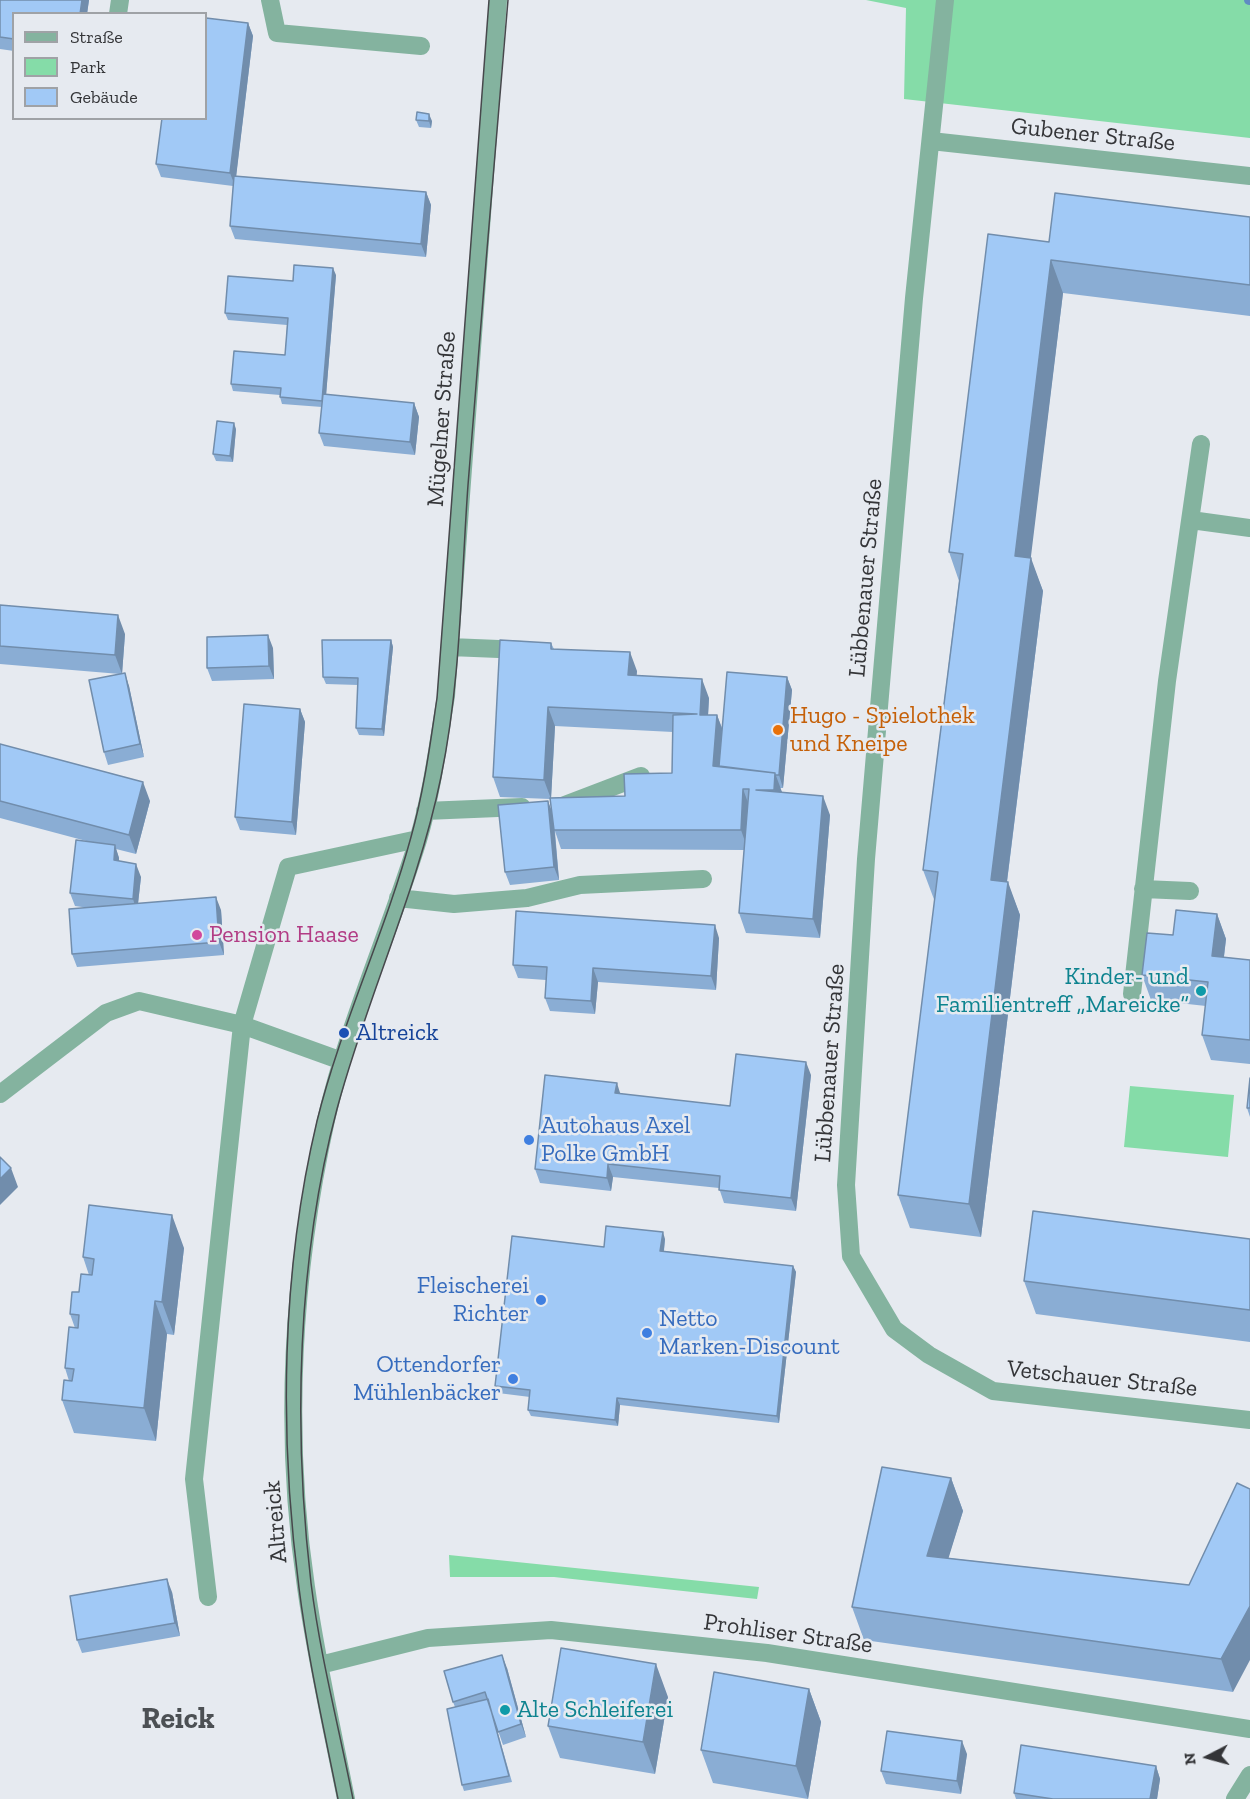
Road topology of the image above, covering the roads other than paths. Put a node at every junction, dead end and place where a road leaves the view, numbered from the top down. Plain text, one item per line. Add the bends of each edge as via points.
1 (270, 0) edge
2 (498, 0) edge
3 (945, 8) edge
4 (422, 46) dead end
5 (931, 141) junction
6 (1250, 176) edge
7 (1201, 444) dead end
8 (1191, 520) junction
9 (1250, 528) edge
10 (450, 647) junction
11 (527, 651) edge
12 (641, 776) edge
13 (425, 811) junction
14 (418, 839) junction
15 (703, 879) dead end
16 (1143, 889) junction
17 (1190, 891) dead end
18 (398, 898) junction
19 (1132, 994) dead end
20 (242, 1025) junction
21 (342, 1061) junction
22 (0, 1094) edge
23 (894, 1329) joint
24 (1250, 1420) edge
25 (208, 1597) dead end
26 (320, 1665) junction
27 (1250, 1729) edge
28 (1250, 1775) edge
29 (346, 1799) edge
30 (1234, 1799) edge

1 - 4 street via 277,33
2 - 10 street, Mügelner Straße
3 - 5 street, Lübbenauer Straße
5 - 6 street, Gubener Straße
5 - 23 street, Lübbenauer Straße via 867,847 846,1185 851,1256
7 - 8 street
8 - 9 street
8 - 16 street via 1167,681
10 - 11 street
10 - 13 street, Mügelner Straße via 446,696
12 - 13 street via 564,805
13 - 14 street, Mügelner Straße
14 - 18 street, Altreick
14 - 20 street via 288,867
15 - 18 street via 580,885 527,898 454,904
16 - 17 street
16 - 19 street
18 - 21 street, Altreick
20 - 21 street
20 - 22 street via 139,1001 106,1013
20 - 25 street via 194,1479
21 - 26 street, Altreick via 305,1230 293,1418 306,1587
23 - 24 street, Vetschauer Straße via 929,1355 993,1391
26 - 27 street, Prohliser Straße via 428,1638 550,1630 766,1653
26 - 29 street, Altreick
28 - 30 street

